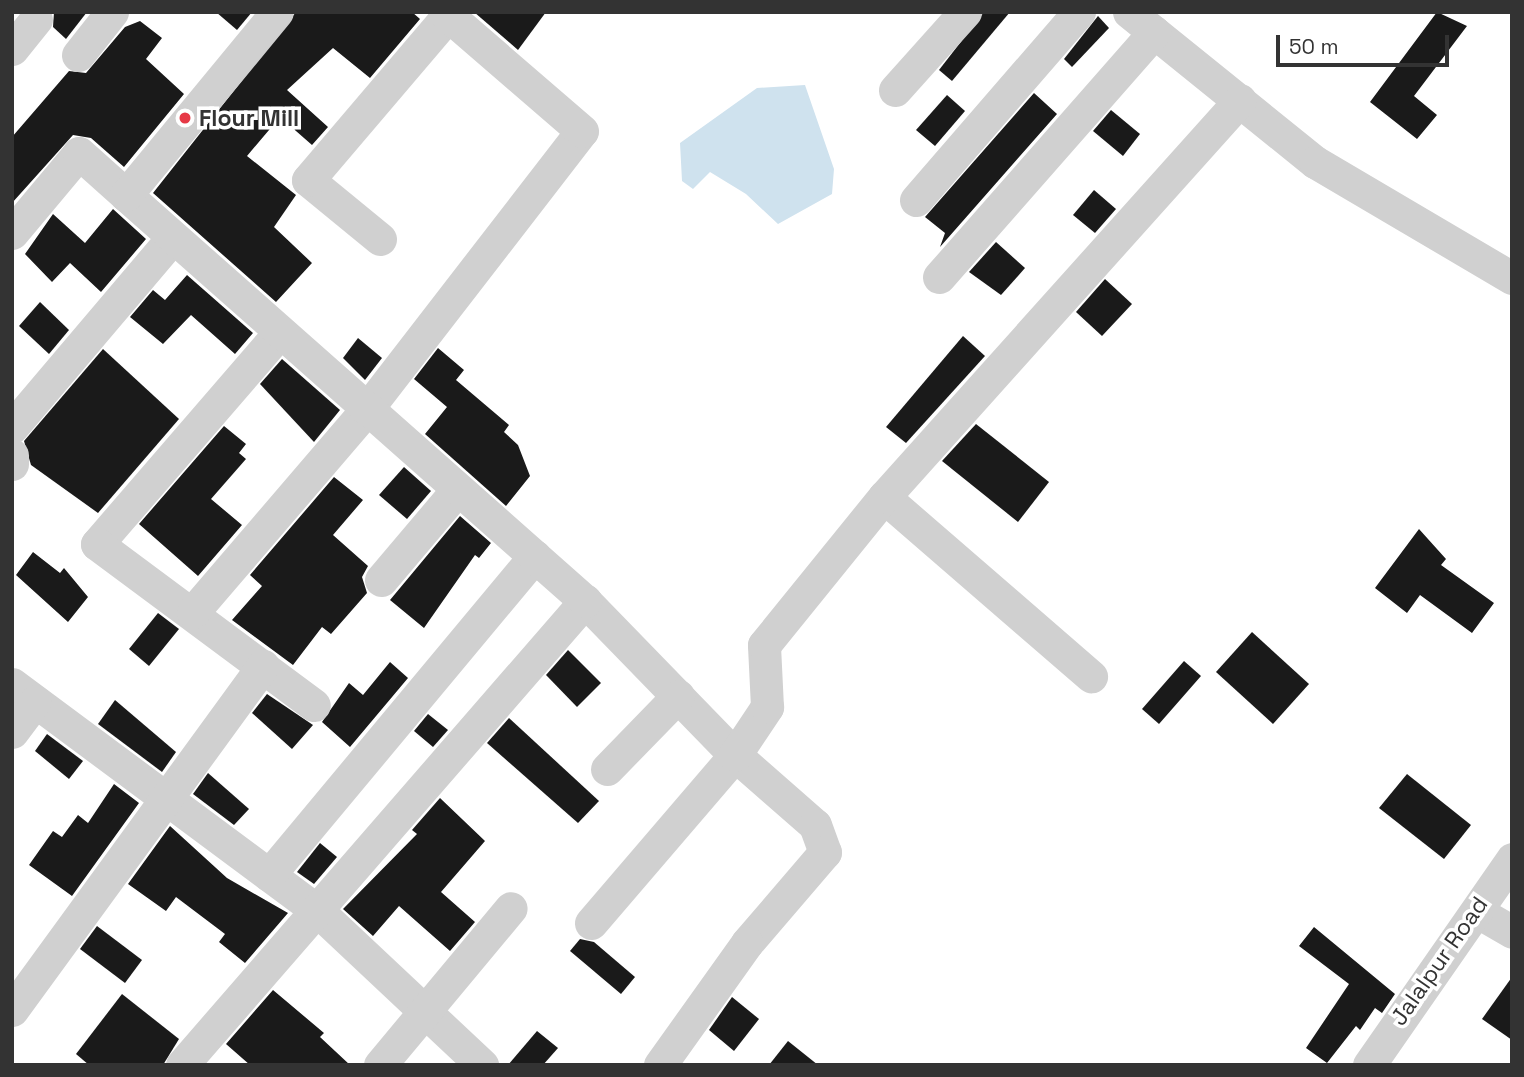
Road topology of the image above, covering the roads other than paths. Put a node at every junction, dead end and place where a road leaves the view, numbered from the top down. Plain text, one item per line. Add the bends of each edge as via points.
1 (112, 12) edge
2 (277, 12) edge
3 (965, 12) edge
4 (1079, 12) edge
5 (448, 13) edge
6 (36, 19) dead end
7 (1141, 22) edge
8 (12, 49) edge
9 (78, 55) dead end
10 (895, 90) dead end
11 (1240, 100) junction
12 (126, 195) junction
13 (916, 200) dead end
14 (12, 233) edge
15 (173, 237) junction
16 (380, 239) dead end
17 (939, 277) dead end
18 (1512, 278) edge
19 (280, 332) junction
20 (367, 409) junction
21 (12, 427) edge
22 (12, 455) edge
23 (12, 464) edge
24 (458, 489) junction
25 (884, 497) junction
26 (535, 556) junction
27 (381, 580) dead end
28 (585, 601) junction
29 (193, 612) junction
30 (263, 666) junction
31 (1091, 676) dead end
32 (23, 693) edge
33 (678, 696) junction
34 (314, 705) dead end
35 (12, 732) edge
36 (735, 755) junction
37 (607, 769) dead end
38 (169, 802) junction
39 (1512, 859) edge
40 (269, 875) junction
41 (511, 908) dead end
42 (319, 912) junction
43 (1483, 915) dead end
44 (591, 923) dead end
45 (1512, 932) edge
46 (425, 1009) junction
47 (12, 1010) edge
48 (182, 1065) edge
49 (380, 1065) edge
50 (482, 1065) edge
51 (660, 1065) edge
52 (1368, 1065) edge

1 - 9 street
2 - 12 street
3 - 10 street
4 - 13 street
5 - 16 street via 308,180
5 - 20 street via 582,131
6 - 8 street
7 - 11 street
7 - 17 street
11 - 18 street via 1315,162
11 - 25 street
12 - 14 street via 79,153
12 - 15 street
15 - 19 street
15 - 21 street
19 - 20 street
19 - 29 street via 97,544
20 - 24 street
20 - 29 street
22 - 23 street
24 - 26 street
24 - 27 street
25 - 31 street
25 - 36 street via 764,645 767,707
26 - 28 street
26 - 40 street
28 - 33 street
28 - 42 street
29 - 30 street
30 - 34 street
30 - 38 street
32 - 35 street
32 - 38 street
33 - 36 street
33 - 37 street
36 - 44 street
36 - 51 street via 815,825 825,852 747,943
38 - 40 street
38 - 47 street
39 - 52 street, Jalalpur Road
40 - 42 street
41 - 46 street
42 - 46 street
42 - 48 street
43 - 45 street
46 - 49 street
46 - 50 street

